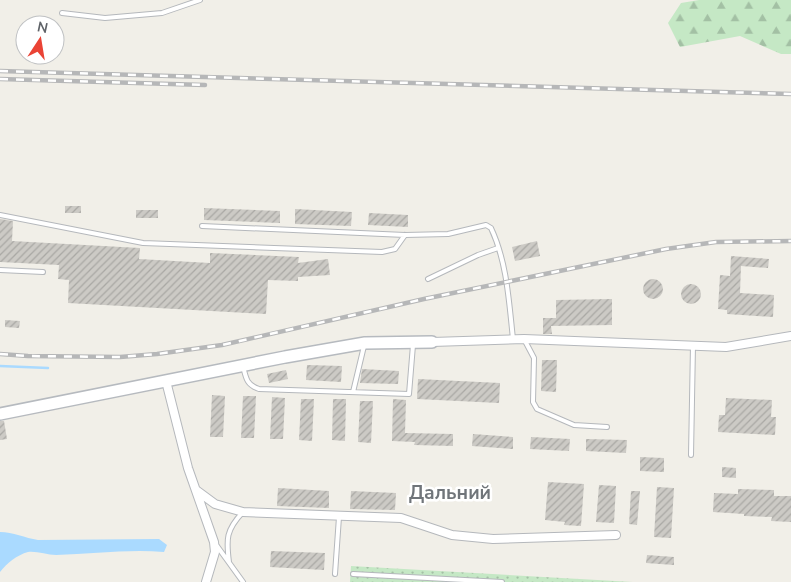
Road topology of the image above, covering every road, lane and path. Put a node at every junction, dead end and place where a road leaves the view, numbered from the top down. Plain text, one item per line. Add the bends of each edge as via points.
1 (200, 0) edge
2 (62, 14) dead end
3 (0, 215) edge
4 (202, 226) dead end
5 (405, 235) junction
6 (498, 248) junction
7 (0, 270) edge
8 (42, 272) dead end
9 (428, 279) dead end
10 (791, 336) edge
11 (513, 338) junction
12 (524, 339) junction
13 (413, 342) junction
14 (432, 342) joint
15 (365, 343) junction
16 (693, 346) junction
17 (242, 365) junction
18 (166, 380) junction
19 (353, 392) junction
20 (0, 414) edge
21 (607, 427) dead end
22 (691, 455) dead end
23 (196, 490) junction
24 (243, 512) junction
25 (339, 517) junction
26 (616, 535) dead end
27 (214, 542) junction
28 (228, 562) junction
29 (335, 574) dead end
30 (353, 574) dead end
31 (206, 582) edge
32 (243, 582) edge
33 (502, 582) edge

1 - 2 lane via 153,14 105,18
3 - 5 lane via 143,243 382,252 395,249
4 - 5 lane
5 - 6 lane via 448,234 486,225 491,228
6 - 9 lane
6 - 11 lane
7 - 8 lane
10 - 16 street via 739,346
11 - 12 street
11 - 14 street
12 - 16 street
12 - 21 lane via 534,358 533,402 537,409 574,425
13 - 14 street
13 - 15 street
13 - 19 lane via 409,394
15 - 17 street
15 - 19 lane
16 - 22 lane
17 - 18 street
17 - 19 lane via 246,381 259,389
18 - 20 street
18 - 23 street
23 - 24 street via 215,504
23 - 27 street
24 - 25 street
24 - 28 lane via 230,526
25 - 26 street via 401,518 452,535 493,539
25 - 29 lane
27 - 28 lane
27 - 31 street via 215,552
28 - 32 lane
30 - 33 lane

